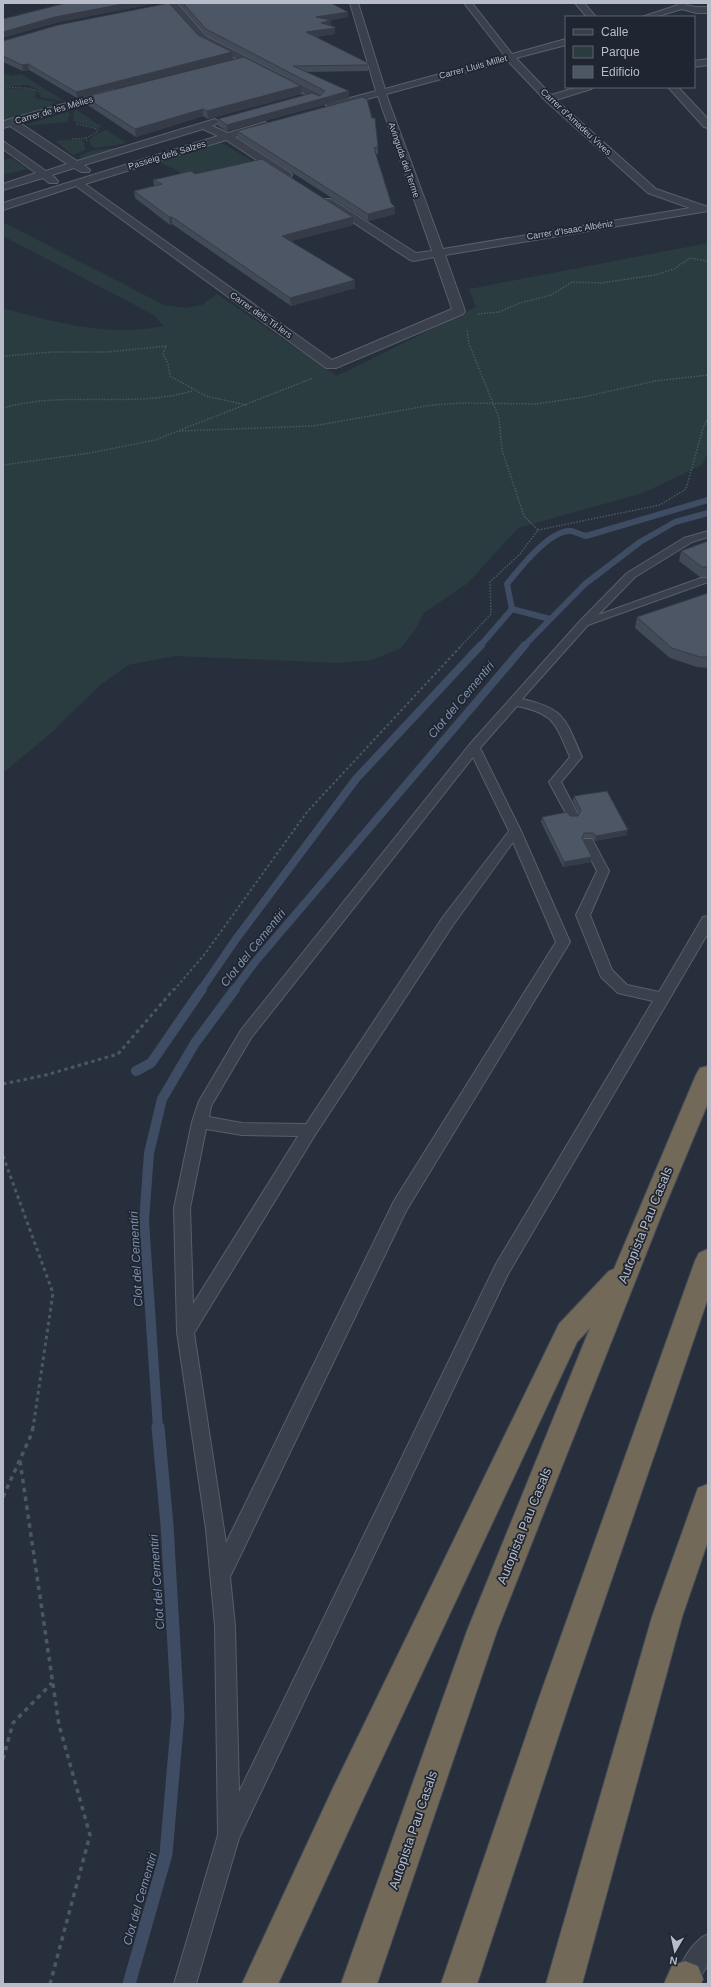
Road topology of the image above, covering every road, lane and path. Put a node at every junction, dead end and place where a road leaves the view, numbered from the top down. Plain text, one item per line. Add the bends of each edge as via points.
1 (468, 3) edge
2 (578, 3) edge
3 (173, 4) edge
4 (682, 4) edge
5 (358, 5) edge
6 (708, 10) edge
7 (695, 14) edge
8 (591, 16) edge
9 (649, 16) edge
10 (565, 42) edge
11 (246, 60) junction
12 (513, 60) junction
13 (708, 62) edge
14 (232, 64) edge
15 (695, 64) edge
16 (585, 88) edge
17 (674, 88) edge
18 (121, 91) edge
19 (381, 92) junction
20 (313, 95) junction
21 (301, 98) edge
22 (549, 99) junction
23 (333, 105) junction
24 (318, 110) edge
25 (224, 119) edge
26 (72, 123) dead end
27 (272, 123) edge
28 (7, 124) edge
29 (202, 125) junction
30 (708, 125) edge
31 (226, 136) junction
32 (3, 144) edge
33 (88, 144) dead end
34 (76, 165) junction
35 (43, 174) junction
36 (99, 176) junction
37 (293, 179) edge
38 (79, 182) junction
39 (3, 187) edge
40 (62, 187) junction
41 (320, 196) edge
42 (3, 207) edge
43 (706, 209) edge
44 (436, 252) junction
45 (708, 261) edge
46 (461, 313) junction
47 (3, 356) edge
48 (331, 365) junction
49 (708, 376) edge
50 (193, 390) junction
51 (494, 404) junction
52 (247, 405) junction
53 (3, 408) edge
54 (708, 418) edge
55 (179, 431) junction
56 (3, 465) edge
57 (538, 530) junction
58 (708, 534) edge
59 (705, 580) edge
60 (584, 623) junction
61 (513, 702) junction
62 (474, 747) junction
63 (573, 816) edge
64 (515, 831) junction
65 (588, 842) edge
66 (708, 921) edge
67 (662, 998) junction
68 (708, 1075) edge
69 (3, 1084) edge
70 (200, 1122) junction
71 (310, 1130) junction
72 (3, 1156) edge
73 (708, 1261) edge
74 (627, 1269) junction
75 (186, 1332) junction
76 (20, 1461) junction
77 (3, 1497) edge
78 (708, 1498) edge
79 (220, 1576) junction
80 (53, 1683) junction
81 (3, 1759) edge
82 (229, 1834) junction
83 (708, 1945) edge
84 (692, 1975) edge
85 (50, 1984) edge
86 (184, 1984) edge
87 (260, 1984) edge
88 (359, 1984) edge
89 (459, 1984) edge
90 (564, 1984) edge

1 - 12 street, Carrer d'Amadeu Vives
2 - 8 street
3 - 11 street via 203,38
4 - 7 street
4 - 9 street
5 - 19 street, Avinguda del Terme
6 - 7 street
10 - 12 street, Carrer Lluis Millet
11 - 14 street
11 - 20 street
12 - 19 street, Carrer Lluis Millet
12 - 22 street, Carrer d'Amadeu Vives
13 - 15 street
16 - 22 street
17 - 30 street
18 - 28 street, Carrer de les Mèlies
19 - 23 street, Carrer Lluis Millet
19 - 44 street, Avinguda del Terme
20 - 21 street
20 - 23 street
22 - 43 street, Carrer d'Amadeu Vives via 652,191
23 - 24 street
25 - 29 street, Passeig dels Salzes
26 - 33 path via 98,130 86,138
27 - 31 street, Passeig dels Salzes
28 - 34 street
29 - 31 street
29 - 34 street, Passeig dels Salzes
31 - 36 street, Passeig dels Salzes
31 - 37 street
32 - 35 street
34 - 35 street, Passeig dels Salzes
34 - 36 street
35 - 39 street, Passeig dels Salzes
35 - 40 street
36 - 38 street, Passeig dels Salzes
38 - 40 street, Passeig dels Salzes
38 - 48 street, Carrer dels Til·lers via 82,187
40 - 42 street, Passeig dels Salzes
41 - 44 street, Carrer d'Isaac Albéniz via 414,256
43 - 44 street, Carrer d'Isaac Albéniz
44 - 46 street, Avinguda del Terme
45 - 46 path via 690,258 674,269 655,275 601,283 572,282 551,295 499,312
46 - 48 street
46 - 51 path via 466,318 469,344
47 - 50 path via 52,352 108,352 166,346 163,354 170,376
48 - 52 path via 325,372 300,384
49 - 51 path via 655,381 584,397 536,404
50 - 52 path via 220,401
50 - 53 path via 178,396 131,400 51,399
51 - 55 path via 432,405 313,426
51 - 57 path via 499,418 502,450 524,516
52 - 55 path
54 - 57 path via 686,489 660,505
55 - 56 path via 155,440
57 - 69 path via 520,554 490,582 491,614 307,812 204,955 118,1054 46,1075
58 - 60 lane via 688,540 631,575
59 - 60 lane
60 - 61 lane
61 - 62 lane
61 - 63 lane via 535,706 553,714 568,737 576,757 555,782
62 - 64 lane
62 - 70 lane via 246,1034 204,1105
64 - 71 lane via 448,921
64 - 79 lane via 563,942 400,1206
65 - 67 lane via 603,871 582,915 606,973 623,989
66 - 67 lane
67 - 82 lane via 502,1269
68 - 74 highway, Autopista Pau Casals
70 - 71 lane via 242,1129
70 - 75 lane via 182,1208
71 - 75 lane
72 - 76 path via 53,1294 32,1433
73 - 89 highway via 555,1698
74 - 87 highway via 568,1333 349,1791
74 - 88 highway, Autopista Pau Casals via 482,1631
75 - 79 lane
76 - 77 path
76 - 80 path
78 - 90 highway via 667,1617
79 - 82 lane via 225,1626
80 - 81 path via 13,1723
80 - 85 path via 59,1724 90,1835
82 - 86 lane
83 - 84 lane

